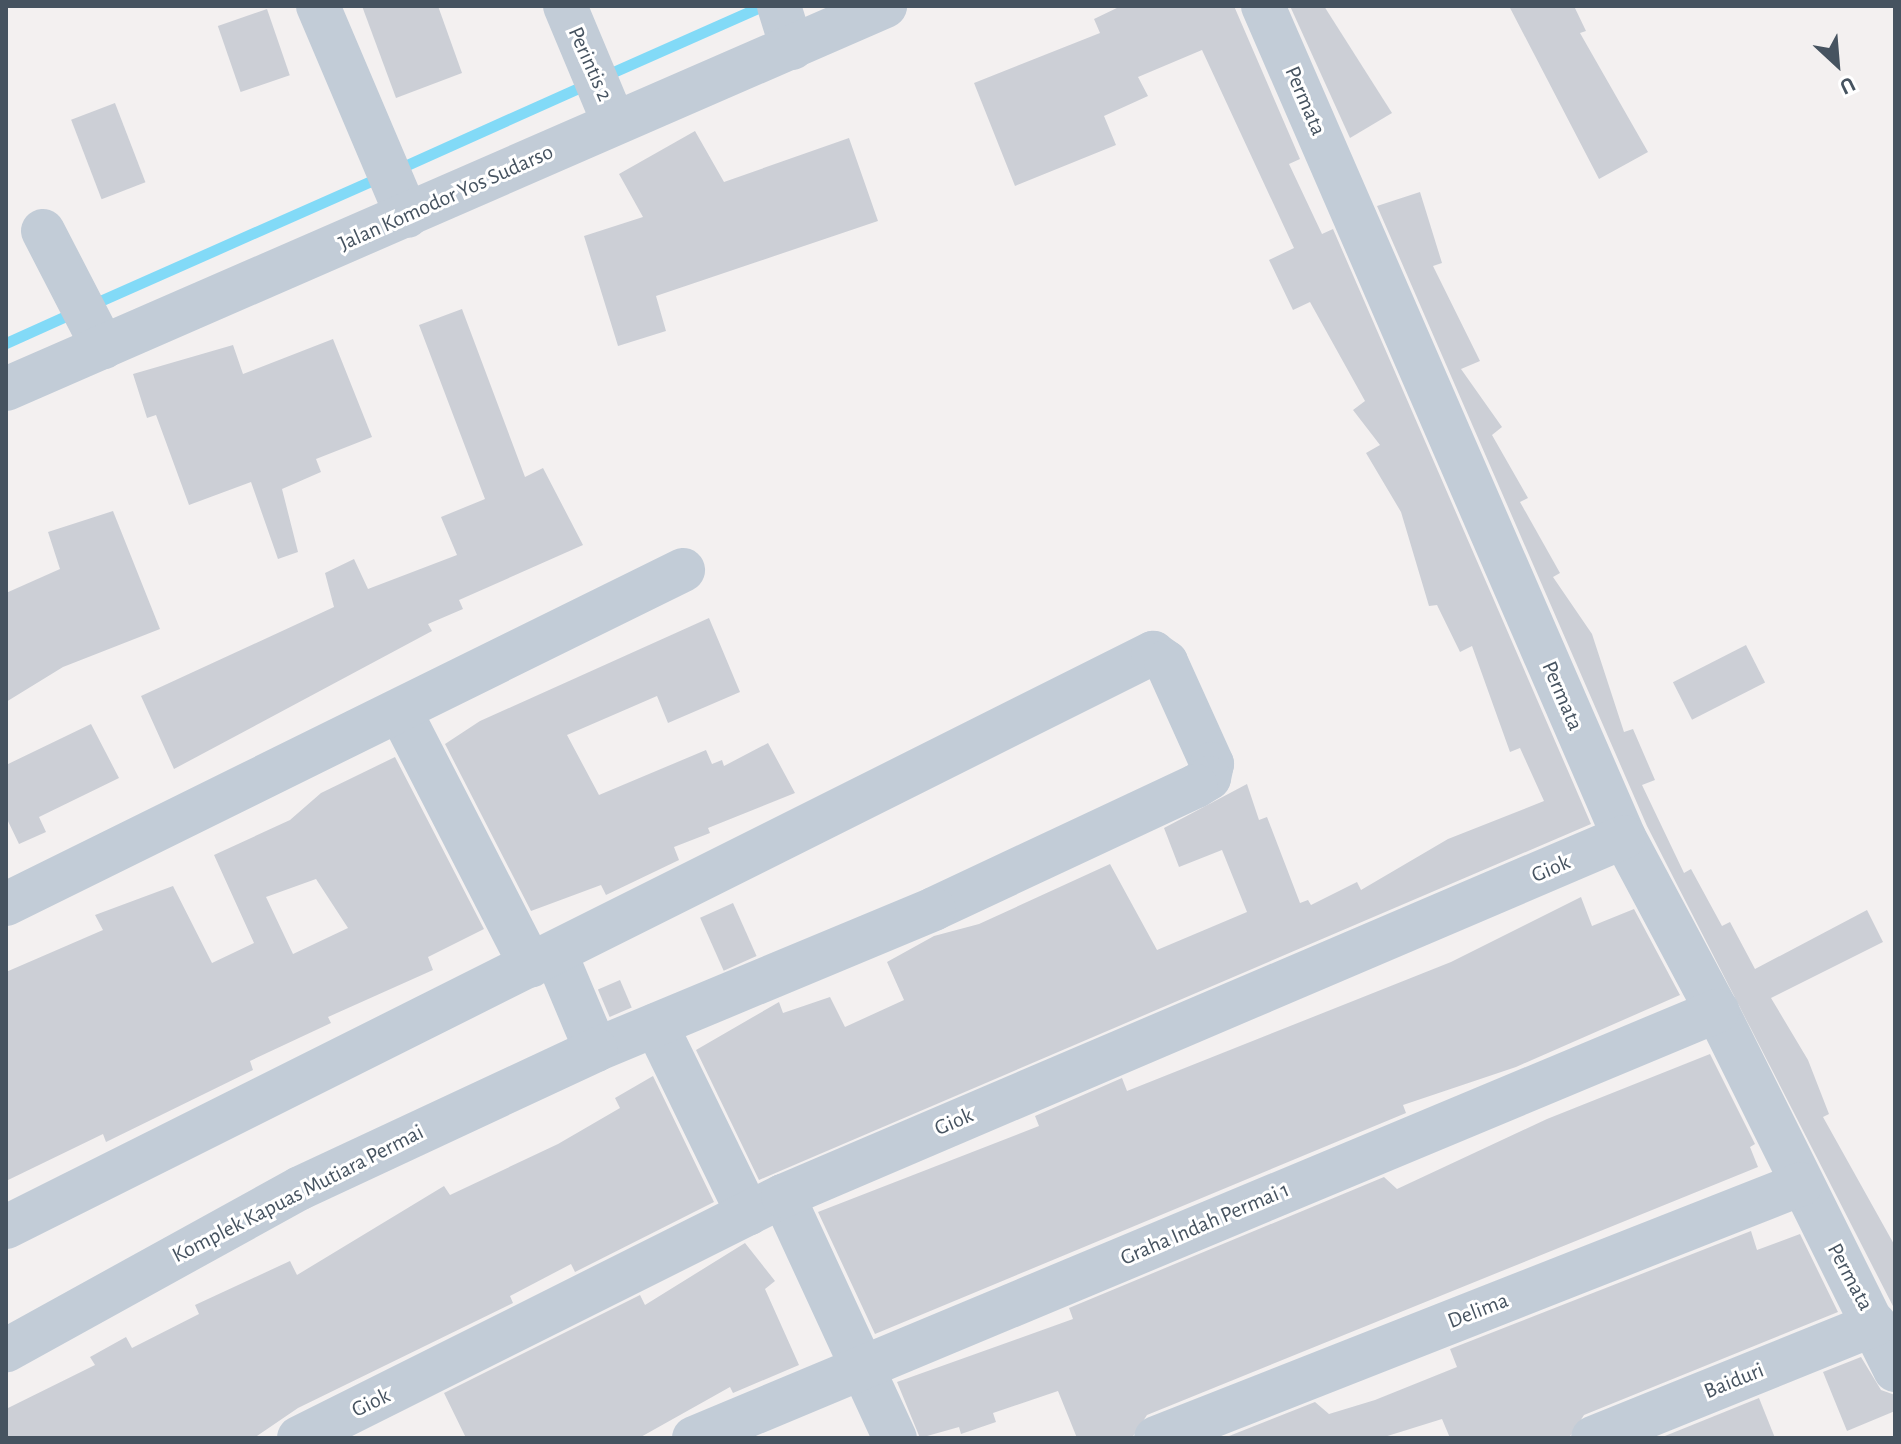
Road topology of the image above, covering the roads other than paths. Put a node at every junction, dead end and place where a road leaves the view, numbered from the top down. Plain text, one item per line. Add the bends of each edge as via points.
1 (318, 6) edge
2 (885, 6) edge
3 (1263, 6) edge
4 (569, 16) edge
5 (785, 23) edge
6 (608, 107) junction
7 (400, 200) junction
8 (43, 231) dead end
9 (99, 338) junction
10 (6, 389) edge
11 (683, 570) dead end
12 (401, 713) junction
13 (1624, 837) junction
14 (6, 904) edge
15 (543, 961) junction
16 (1717, 1011) junction
17 (656, 1025) junction
18 (596, 1050) junction
19 (1801, 1184) junction
20 (766, 1205) junction
21 (6, 1227) edge
22 (1875, 1324) junction
23 (6, 1350) edge
24 (861, 1367) junction
25 (1895, 1370) edge
26 (357, 1426) edge
27 (299, 1438) edge
28 (694, 1438) edge
29 (895, 1438) edge
30 (1156, 1438) edge
31 (1593, 1438) edge

1 - 7 street
2 - 5 street, Jalan Komodor Yos Sudarso
3 - 13 street, Permata
4 - 6 street, Perintis 2
5 - 6 street, Jalan Komodor Yos Sudarso
6 - 7 street, Jalan Komodor Yos Sudarso
7 - 9 street, Jalan Komodor Yos Sudarso
8 - 9 street
9 - 10 street, Jalan Komodor Yos Sudarso
11 - 12 street
12 - 14 street
12 - 15 street
13 - 16 street, Permata
13 - 20 street, Giok
15 - 17 street, Komplek Kapuas Mutiara Permai via 1153,653 1166,662 1212,764 1209,778 934,909
15 - 18 street
15 - 21 street
16 - 19 street, Permata
16 - 24 street, Graha Indah Permai 1
17 - 18 street, Komplek Kapuas Mutiara Permai
17 - 20 street
18 - 23 street, Komplek Kapuas Mutiara Permai via 300,1188
19 - 22 street, Permata
19 - 30 street, Delima
20 - 24 street
20 - 26 street, Giok
22 - 25 street, Permata
22 - 31 street, Baiduri
24 - 28 street, Graha Indah Permai 1
24 - 29 street
26 - 27 street, Giok

